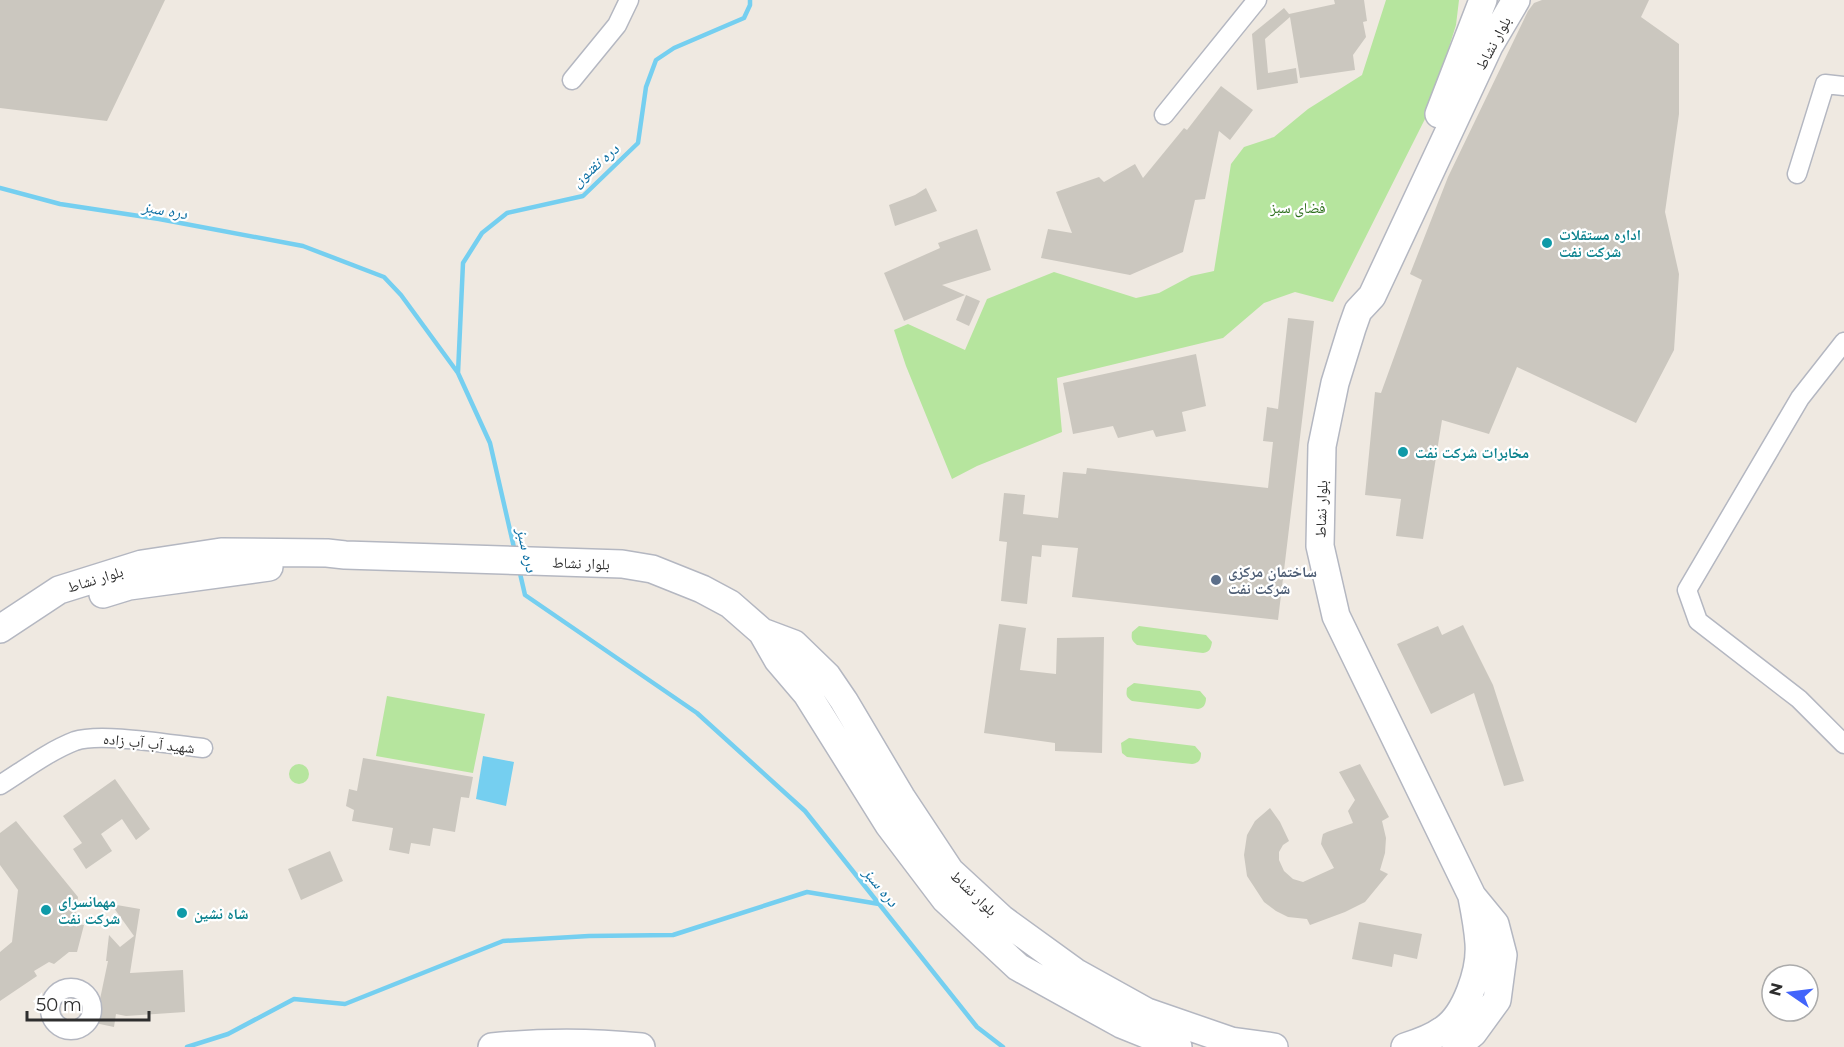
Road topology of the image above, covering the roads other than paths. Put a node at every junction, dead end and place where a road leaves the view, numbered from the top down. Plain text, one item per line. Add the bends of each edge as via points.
1 (629, 0) edge
2 (1257, 0) edge
3 (1483, 0) edge
4 (1516, 0) edge
5 (572, 80) dead end
6 (1844, 86) edge
7 (1164, 115) dead end
8 (1797, 174) dead end
9 (1358, 311) junction
10 (1844, 342) edge
11 (345, 555) junction
12 (0, 629) edge
13 (762, 632) junction
14 (0, 644) edge
15 (1844, 744) edge
16 (203, 748) dead end
17 (0, 785) edge
18 (1472, 896) junction
19 (492, 1047) edge
20 (641, 1047) edge
21 (1178, 1047) edge
22 (1274, 1047) edge
23 (1405, 1047) edge
24 (1456, 1047) edge

1 - 5 street via 616,25
2 - 7 street
3 - 9 main road, بلوار نشاط via 1433,129 1370,262 1357,298
4 - 9 main road, بلوار نشاط via 1489,46 1372,296
6 - 8 street via 1825,84
9 - 18 main road, بلوار نشاط via 1335,383 1322,446 1320,546 1336,616
10 - 15 street via 1800,398 1687,590 1698,621 1799,699
11 - 12 main road, بلوار نشاط via 221,552 142,564 59,590
11 - 13 main road, بلوار نشاط via 622,564 652,569 730,604
11 - 14 main road, بلوار نشاط via 129,586 46,614
13 - 21 main road, بلوار نشاط via 778,660 807,694 889,825 945,899 1018,968 1121,1024
13 - 22 main road, بلوار نشاط via 794,644 827,676 950,871 1002,919 1075,972 1147,1012 1231,1041
16 - 17 street, شهید آب آب زاده via 98,737 76,741
18 - 23 main road, بلوار نشاط via 1479,945 1477,974 1465,1003 1445,1029
18 - 24 main road, بلوار نشاط via 1495,924 1503,955 1497,1000 1473,1033
19 - 20 main road

